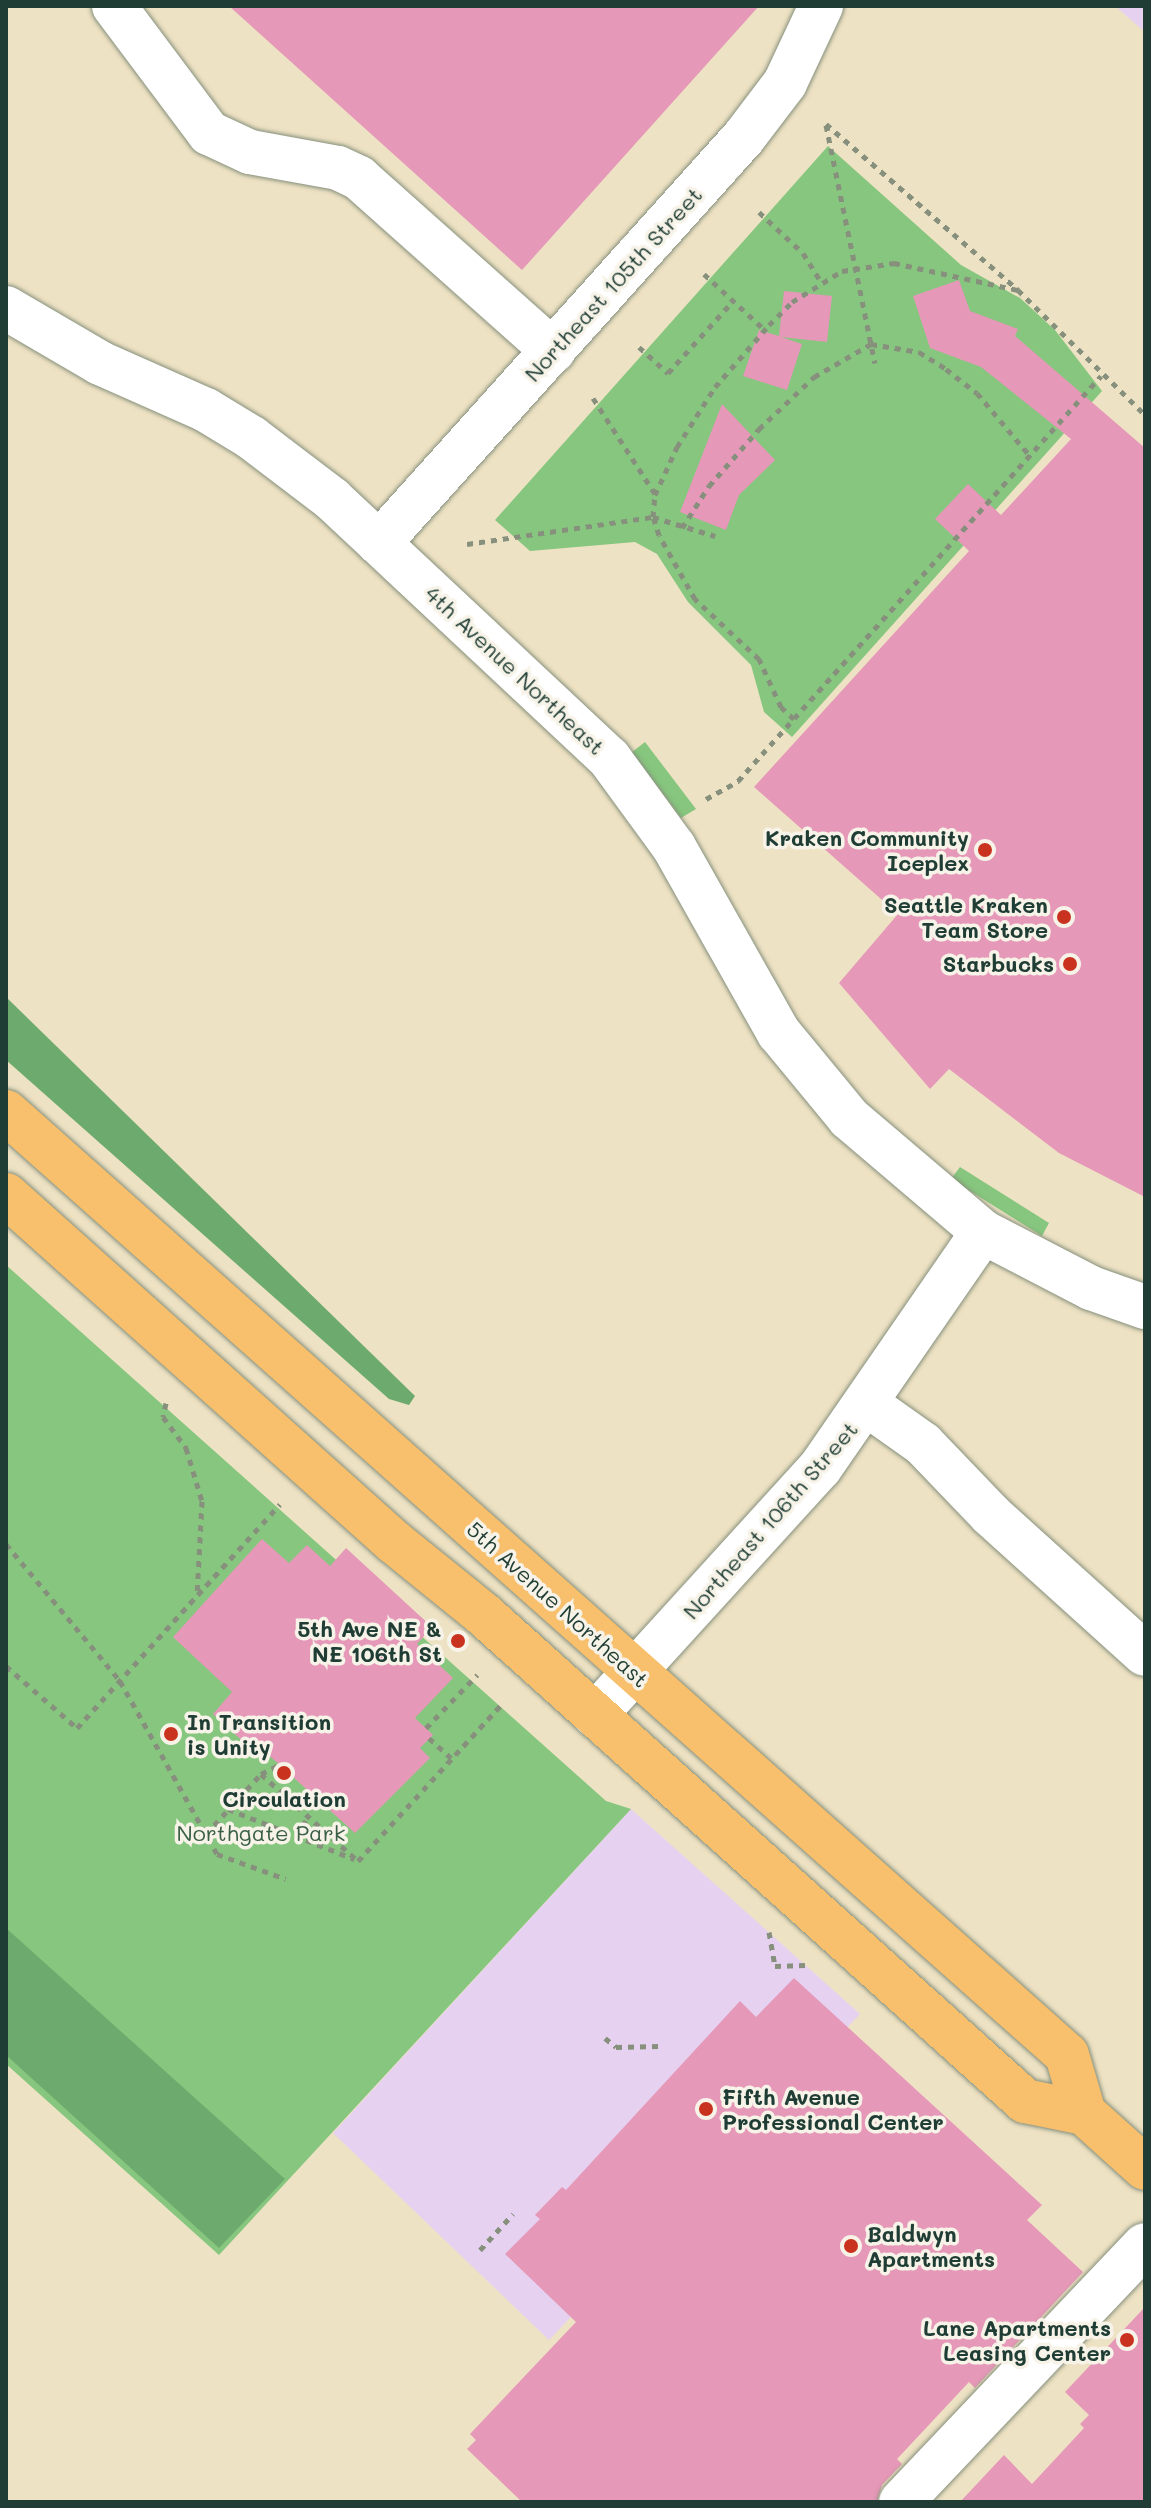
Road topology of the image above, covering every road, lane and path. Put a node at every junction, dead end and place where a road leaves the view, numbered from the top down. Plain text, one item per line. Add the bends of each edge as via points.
1 (114, 6) edge
2 (821, 6) edge
3 (759, 212) dead end
4 (855, 267) junction
5 (704, 274) dead end
6 (821, 282) junction
7 (1018, 290) junction
8 (734, 300) junction
9 (6, 308) edge
10 (765, 330) junction
11 (871, 344) junction
12 (639, 347) dead end
13 (553, 351) junction
14 (875, 363) dead end
15 (1101, 376) junction
16 (593, 398) dead end
17 (1145, 415) edge
18 (1030, 456) junction
19 (655, 495) junction
20 (653, 517) junction
21 (682, 528) junction
22 (715, 536) dead end
23 (379, 543) junction
24 (467, 544) dead end
25 (794, 719) junction
26 (706, 799) dead end
27 (6, 1112) edge
28 (6, 1195) edge
29 (983, 1232) junction
30 (1145, 1307) edge
31 (166, 1403) dead end
32 (868, 1405) junction
33 (280, 1504) dead end
34 (6, 1544) edge
35 (197, 1595) junction
36 (1145, 1654) edge
37 (6, 1666) edge
38 (635, 1673) junction
39 (477, 1675) dead end
40 (120, 1681) junction
41 (502, 1704) dead end
42 (595, 1715) junction
43 (426, 1728) dead end
44 (429, 1738) dead end
45 (451, 1758) junction
46 (279, 1765) dead end
47 (261, 1774) junction
48 (228, 1809) junction
49 (308, 1816) junction
50 (206, 1834) junction
51 (297, 1837) junction
52 (358, 1861) junction
53 (286, 1879) dead end
54 (768, 1924) dead end
55 (814, 1965) dead end
56 (605, 2038) dead end
57 (659, 2046) dead end
58 (1084, 2113) junction
59 (1145, 2168) edge
60 (513, 2214) dead end
61 (1145, 2245) edge
62 (480, 2250) dead end
63 (901, 2502) edge

1 - 13 lane via 209,133 250,152 338,168 359,178
2 - 13 lane, Northeast 105th Street via 794,67 766,110
3 - 6 path via 803,253
4 - 6 path
4 - 7 path via 894,263
4 - 7 path via 826,124
4 - 11 path
5 - 8 path
6 - 10 path
7 - 15 path via 1083,351
8 - 10 path
8 - 12 path via 668,373
9 - 23 lane, 4th Avenue Northeast via 100,363 206,410 252,438
10 - 19 path via 697,413
11 - 14 path
11 - 18 path via 919,352 946,369 977,393
11 - 21 path via 814,377 759,429 709,486
13 - 23 lane, Northeast 105th Street
15 - 17 path
15 - 18 path
16 - 19 path
18 - 25 path
19 - 20 path
20 - 21 path
20 - 24 path
20 - 25 path via 695,599 759,659 781,707
21 - 22 path
23 - 29 lane, 4th Avenue Northeast via 609,758 674,847 754,994 802,1063 849,1118
25 - 26 path via 738,781
27 - 38 main road, 5th Avenue Northeast via 427,1490 588,1625
28 - 42 main road
29 - 30 lane, 4th Avenue Northeast via 1091,1288
29 - 32 lane, Northeast 106th Street
31 - 35 path via 163,1417 186,1448 202,1501
32 - 36 lane via 923,1444 991,1515
32 - 38 lane, Northeast 106th Street via 820,1468
33 - 35 path
34 - 40 path
35 - 40 path
37 - 40 path via 77,1728
38 - 42 lane, Northeast 106th Street
38 - 58 main road, 5th Avenue Northeast via 1067,2055
39 - 43 path
40 - 50 path
41 - 45 path
42 - 58 main road via 1025,2101
44 - 45 path
45 - 52 path
46 - 47 path
47 - 48 path
47 - 49 path
48 - 50 path
48 - 51 path
49 - 51 path
49 - 52 path
50 - 53 path via 217,1854
51 - 52 path
54 - 55 path via 775,1966
56 - 57 path via 616,2047
58 - 59 main road
60 - 62 path
61 - 63 lane

